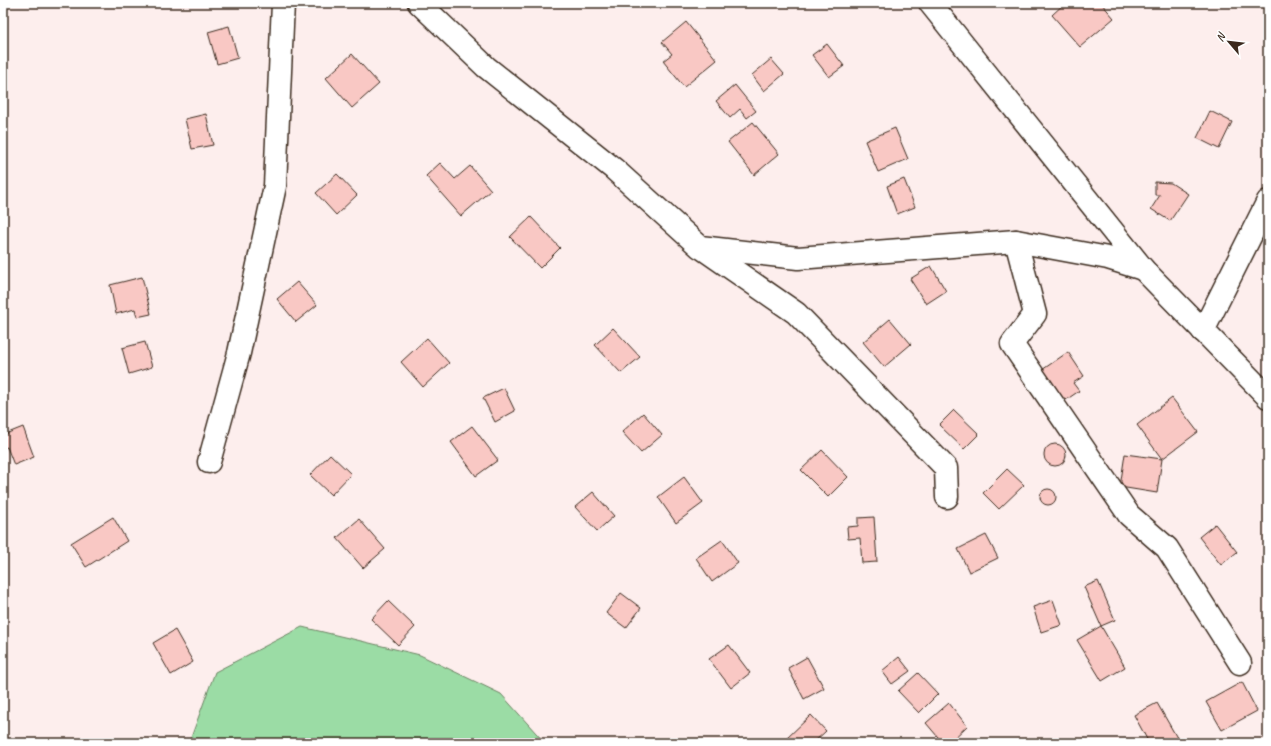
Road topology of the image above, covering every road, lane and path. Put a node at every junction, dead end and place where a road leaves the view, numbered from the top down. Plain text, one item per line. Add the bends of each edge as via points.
1 (283, 3) edge
2 (419, 3) edge
3 (930, 3) edge
4 (1268, 201) edge
5 (1016, 241) junction
6 (700, 246) junction
7 (1143, 269) junction
8 (1203, 331) junction
9 (1268, 397) edge
10 (209, 462) dead end
11 (947, 497) dead end
12 (1240, 663) dead end

1 - 10 street via 275,186 239,353
2 - 6 street via 486,66 614,169
3 - 7 street
4 - 8 street
5 - 6 street via 798,258
5 - 7 street via 1108,258
5 - 12 street via 1035,314 1012,344 1129,515 1166,548
6 - 11 street via 796,313 946,468
7 - 8 street
8 - 9 street

